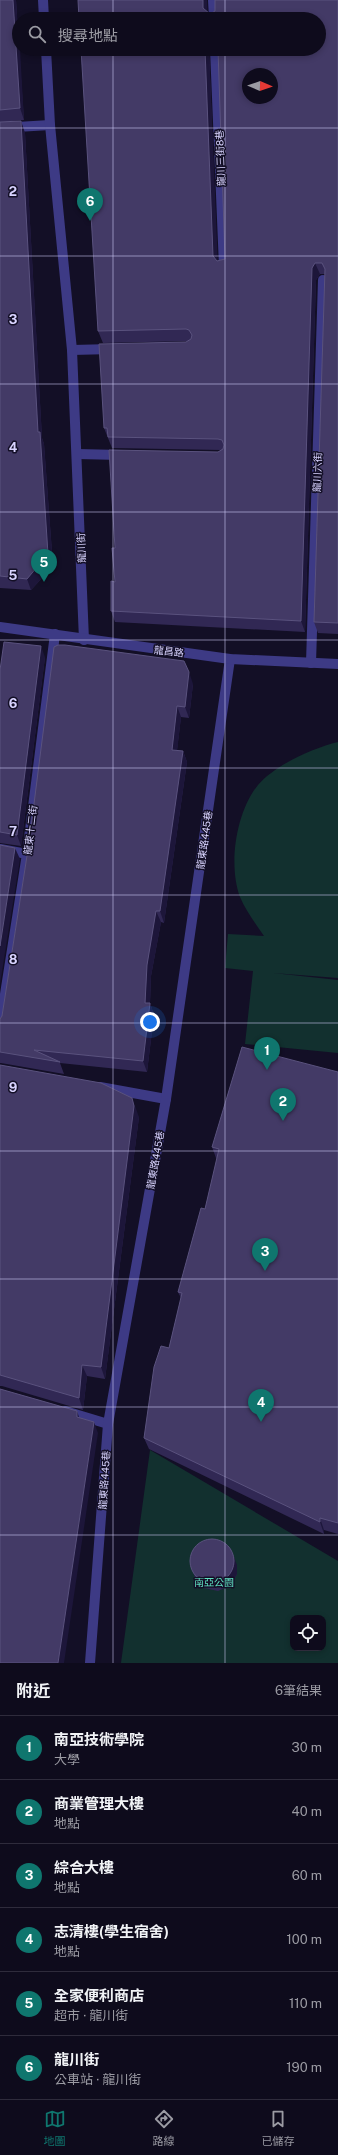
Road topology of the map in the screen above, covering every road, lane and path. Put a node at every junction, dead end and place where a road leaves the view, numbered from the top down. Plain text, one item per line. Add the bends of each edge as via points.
1 (43, 0) edge
2 (213, 0) edge
3 (44, 12) edge
4 (214, 12) edge
5 (46, 56) edge
6 (215, 56) edge
7 (50, 125) junction
8 (0, 128) edge
9 (224, 267) edge
10 (323, 280) edge
11 (119, 349) edge
12 (72, 350) junction
13 (77, 454) junction
14 (131, 455) edge
15 (0, 628) edge
16 (55, 634) junction
17 (84, 640) junction
18 (230, 659) junction
19 (311, 663) junction
20 (338, 664) edge
21 (0, 849) edge
22 (27, 854) junction
23 (0, 1026) edge
24 (90, 1085) edge
25 (166, 1099) junction
26 (58, 1409) edge
27 (108, 1424) junction
28 (90, 1663) edge

1 - 3 street
2 - 4 street
5 - 7 street, 龍川街
6 - 9 street, 龍川三街8巷
7 - 8 street
7 - 12 street, 龍川街
10 - 19 street, 龍川六街
11 - 12 street
12 - 13 street, 龍川街
13 - 14 street
13 - 17 street, 龍川街
15 - 16 street, 龍昌路
16 - 17 street, 龍昌路
16 - 22 street, 龍東十二街
17 - 18 street, 龍昌路
18 - 19 street, 龍昌路
18 - 25 street, 龍東路445巷
19 - 20 street, 龍昌路
21 - 22 street
22 - 23 street, 龍東十二街
24 - 25 street
25 - 27 street, 龍東路445巷
26 - 27 street
27 - 28 street, 龍東路445巷

